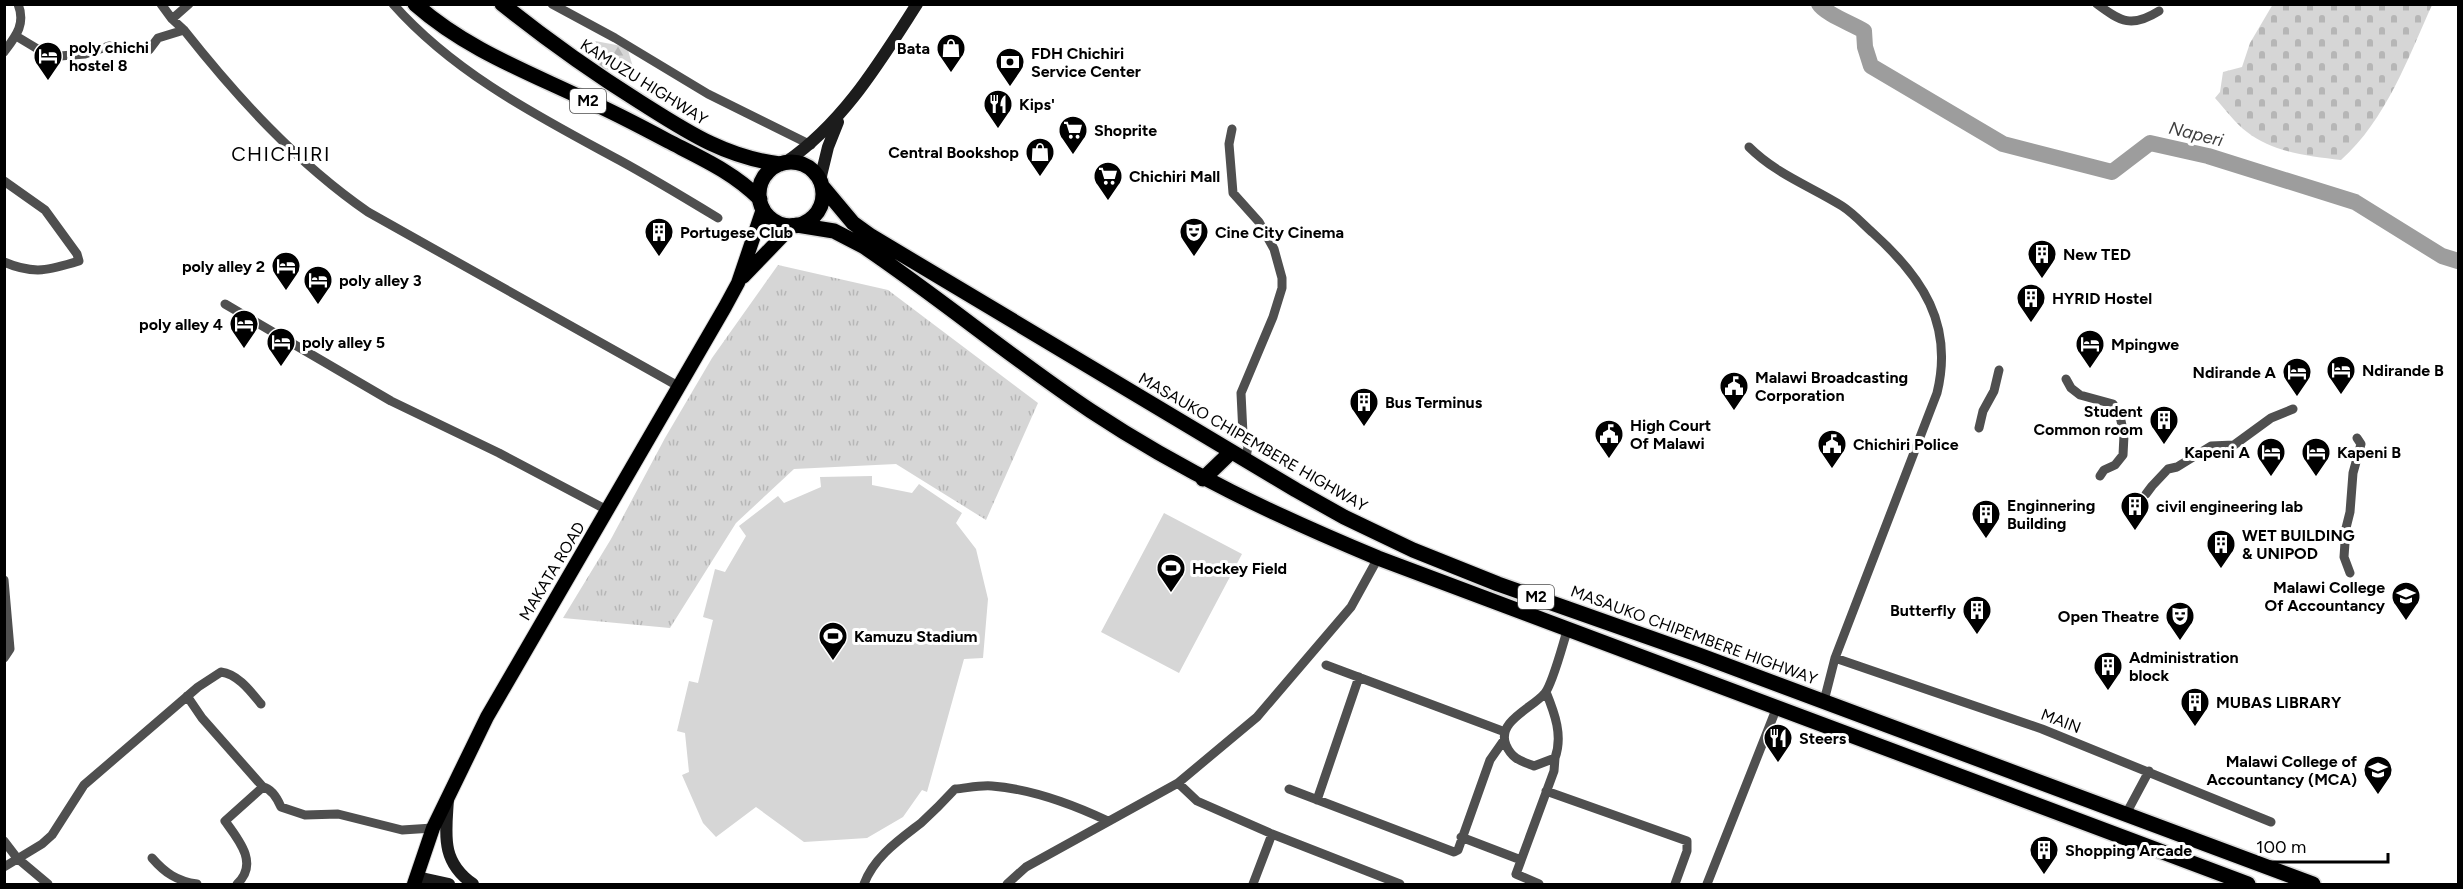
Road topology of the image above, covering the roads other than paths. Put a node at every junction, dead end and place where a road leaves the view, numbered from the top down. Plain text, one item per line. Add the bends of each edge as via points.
1 (18, 4) edge
2 (161, 4) edge
3 (189, 4) edge
4 (393, 4) edge
5 (416, 4) edge
6 (502, 4) edge
7 (552, 4) edge
8 (917, 4) edge
9 (2097, 4) edge
10 (2159, 11) dead end
11 (172, 19) junction
12 (184, 30) junction
13 (16, 36) junction
14 (4, 52) edge
15 (844, 110) junction
16 (1232, 129) dead end
17 (811, 145) junction
18 (1749, 147) dead end
19 (783, 163) junction
20 (4, 181) edge
21 (821, 183) junction
22 (761, 204) junction
23 (718, 218) dead end
24 (795, 225) junction
25 (4, 262) edge
26 (738, 283) junction
27 (225, 304) dead end
28 (1999, 370) dead end
29 (2066, 379) dead end
30 (678, 386) junction
31 (2293, 409) dead end
32 (1979, 428) dead end
33 (2357, 438) dead end
34 (1230, 453) junction
35 (1245, 461) junction
36 (2100, 476) dead end
37 (1203, 479) junction
38 (2146, 494) dead end
39 (607, 510) junction
40 (1378, 558) junction
41 (2350, 573) dead end
42 (4, 580) edge
43 (1568, 628) junction
44 (4, 658) edge
45 (1835, 658) junction
46 (1326, 665) dead end
47 (1359, 677) junction
48 (1546, 692) junction
49 (188, 696) junction
50 (1824, 701) junction
51 (261, 704) dead end
52 (1777, 707) junction
53 (1505, 736) junction
54 (1555, 758) junction
55 (2149, 771) junction
56 (1178, 783) junction
57 (263, 787) junction
58 (1289, 789) dead end
59 (1546, 791) junction
60 (448, 795) junction
61 (1317, 800) junction
62 (2126, 814) junction
63 (1108, 821) junction
64 (2271, 822) dead end
65 (2149, 823) junction
66 (433, 828) junction
67 (1272, 834) junction
68 (1461, 837) junction
69 (4, 841) edge
70 (2147, 847) junction
71 (17, 858) junction
72 (152, 858) dead end
73 (1521, 860) junction
74 (4, 867) edge
75 (416, 881) edge
76 (48, 885) edge
77 (197, 885) edge
78 (237, 885) edge
79 (449, 885) edge
80 (473, 885) edge
81 (864, 885) edge
82 (1007, 885) edge
83 (1253, 885) edge
84 (1400, 885) edge
85 (1539, 885) edge
86 (1675, 885) edge
87 (1707, 885) edge
88 (2248, 885) edge
89 (2313, 885) edge

1 - 13 street via 22,19
2 - 11 street
3 - 11 street
4 - 23 street via 470,73
5 - 22 highway, KAMUZU HIGHWAY / M2 via 436,23 478,50 699,155 744,183
6 - 19 highway, KAMUZU HIGHWAY / M2 via 588,69 704,141 746,158
7 - 17 street via 708,94
8 - 15 main road
9 - 10 street via 2118,20 2144,20
11 - 12 street
12 - 13 street via 158,38 149,50 109,46 85,54 60,56 40,51
12 - 30 street via 259,116 337,191
13 - 14 street
15 - 17 main road
15 - 21 main road via 835,126
16 - 35 street via 1229,144 1233,193 1259,222 1274,249 1282,278 1273,317 1241,393 1243,434 1248,447
17 - 19 main road
18 - 45 street via 1785,176 1844,207 1894,252 1933,306 1941,345 1943,369 1937,393
19 - 21 highway, M2 via 806,166
19 - 22 highway via 763,178
20 - 25 street via 45,210 79,261 45,271 20,269
21 - 24 highway via 820,206 807,221
21 - 34 highway, MASAUKO CHIPEMBERE HIGHWAY / M2 via 853,223 871,236
22 - 24 highway, M2 via 771,218
22 - 26 main road, MAKATA ROAD
24 - 26 main road, MAKATA ROAD
24 - 37 highway, M2 via 834,231 863,246 1090,411
26 - 30 main road, MAKATA ROAD
27 - 39 street via 391,401
28 - 32 street
29 - 36 street via 2080,394 2113,404 2120,416 2123,455
30 - 39 main road, MAKATA ROAD
31 - 38 street via 2271,418 2234,445 2211,446 2168,469
33 - 41 street via 2361,444 2353,473 2344,557
34 - 35 highway, MASAUKO CHIPEMBERE HIGHWAY / M2
34 - 37 highway
35 - 50 highway, MASAUKO CHIPEMBERE HIGHWAY / M2 via 1344,517 1444,563
37 - 40 highway, M2 via 1293,523
39 - 60 main road, MAKATA ROAD via 487,717
40 - 43 highway, M2
40 - 56 street via 1351,607 1257,717
42 - 44 street via 10,649
43 - 48 street
43 - 52 highway, M2
45 - 50 street
45 - 55 street, MAIN via 2042,729
46 - 47 street
47 - 53 street
47 - 61 street
48 - 53 street via 1511,722
48 - 54 street via 1559,736
49 - 51 street via 224,672 247,687
49 - 57 street via 202,718
49 - 71 street via 84,785 52,835
50 - 62 highway, MASAUKO CHIPEMBERE HIGHWAY / M2
52 - 70 highway, M2
52 - 87 street
53 - 54 street via 1509,752 1516,759 1534,766
53 - 68 street via 1490,760
54 - 59 street
55 - 62 street
55 - 64 street, MAIN
56 - 63 street
56 - 67 street via 1197,801
57 - 66 street via 281,807 305,815 338,814 402,830
57 - 78 street via 225,821 248,860
58 - 61 street
59 - 73 street
59 - 86 street via 1687,842
60 - 66 main road, MAKATA ROAD
60 - 80 main road via 445,841 449,857
61 - 68 street via 1450,852 1458,850
62 - 65 highway, MASAUKO CHIPEMBERE HIGHWAY / M2
63 - 81 street via 1047,796 991,786 955,789 934,812 888,848
63 - 82 street via 1026,867
65 - 70 highway via 2162,839
65 - 89 highway, MASAUKO CHIPEMBERE HIGHWAY / M2
66 - 75 main road, MAKATA ROAD
67 - 83 street
67 - 84 street
68 - 73 street
69 - 71 street
70 - 88 highway, M2
71 - 74 street
71 - 76 street
72 - 77 street via 177,880
73 - 85 street via 1516,874
75 - 79 main road

